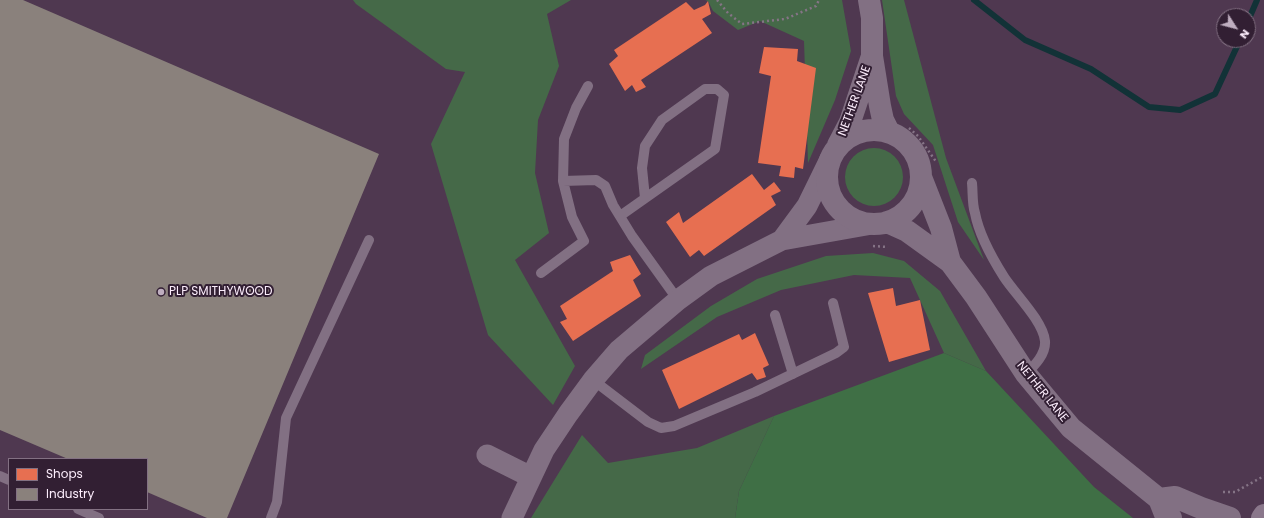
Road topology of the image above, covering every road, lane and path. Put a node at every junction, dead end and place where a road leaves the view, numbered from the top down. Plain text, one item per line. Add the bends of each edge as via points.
1 (718, 0) edge
2 (819, 0) edge
3 (869, 0) edge
4 (872, 56) junction
5 (588, 86) dead end
6 (888, 132) junction
7 (834, 152) junction
8 (921, 178) junction
9 (563, 180) junction
10 (972, 183) dead end
11 (645, 198) junction
12 (620, 216) junction
13 (879, 223) junction
14 (369, 240) dead end
15 (782, 240) junction
16 (869, 246) dead end
17 (890, 247) dead end
18 (950, 262) junction
19 (541, 273) dead end
20 (678, 300) junction
21 (833, 303) dead end
22 (775, 315) dead end
23 (793, 374) junction
24 (1026, 374) junction
25 (593, 380) junction
26 (487, 455) dead end
27 (1264, 476) edge
28 (531, 477) junction
29 (1222, 492) dead end
30 (1159, 499) junction
31 (80, 510) edge
32 (1264, 515) edge
33 (99, 518) edge
34 (271, 518) edge
35 (512, 518) edge
36 (1171, 518) edge
37 (1230, 518) edge
38 (1262, 518) edge

1 - 2 path via 728,13 742,24 785,19 816,6
3 - 4 main road, NETHER LANE via 872,18
4 - 6 main road, NETHER LANE via 880,106
4 - 7 main road, NETHER LANE via 850,122
5 - 9 lane via 564,139
6 - 7 main road via 875,129 861,131 848,137
6 - 8 main road via 902,139 912,149 919,162
7 - 13 main road via 827,173 828,189 834,202 844,214 857,221
7 - 15 street via 807,206
8 - 13 main road via 918,192 901,216
8 - 18 main road, NETHER LANE via 941,228
9 - 12 lane via 596,180 605,186
9 - 19 lane via 572,217 584,241
10 - 24 lane via 974,213 984,240 1004,277 1043,331 1045,342 1042,354
11 - 11 lane via 642,168 645,146 662,120 705,89 717,89 724,95 715,149
11 - 12 lane
12 - 20 lane
13 - 15 street
13 - 18 main road, NETHER LANE via 908,231
14 - 34 lane via 286,418 278,502
15 - 20 street via 711,276
16 - 17 path
18 - 24 main road, NETHER LANE
20 - 25 street via 619,350
21 - 23 lane via 844,347 836,354
22 - 23 lane
23 - 25 lane via 674,426 660,428 648,422
24 - 30 main road, NETHER LANE via 1071,428
25 - 28 street via 544,450
26 - 28 street
27 - 29 path via 1234,492
28 - 35 street
30 - 36 main road, NETHER LANE via 1166,514
30 - 37 main road via 1175,497
31 - 33 lane
32 - 38 main road

